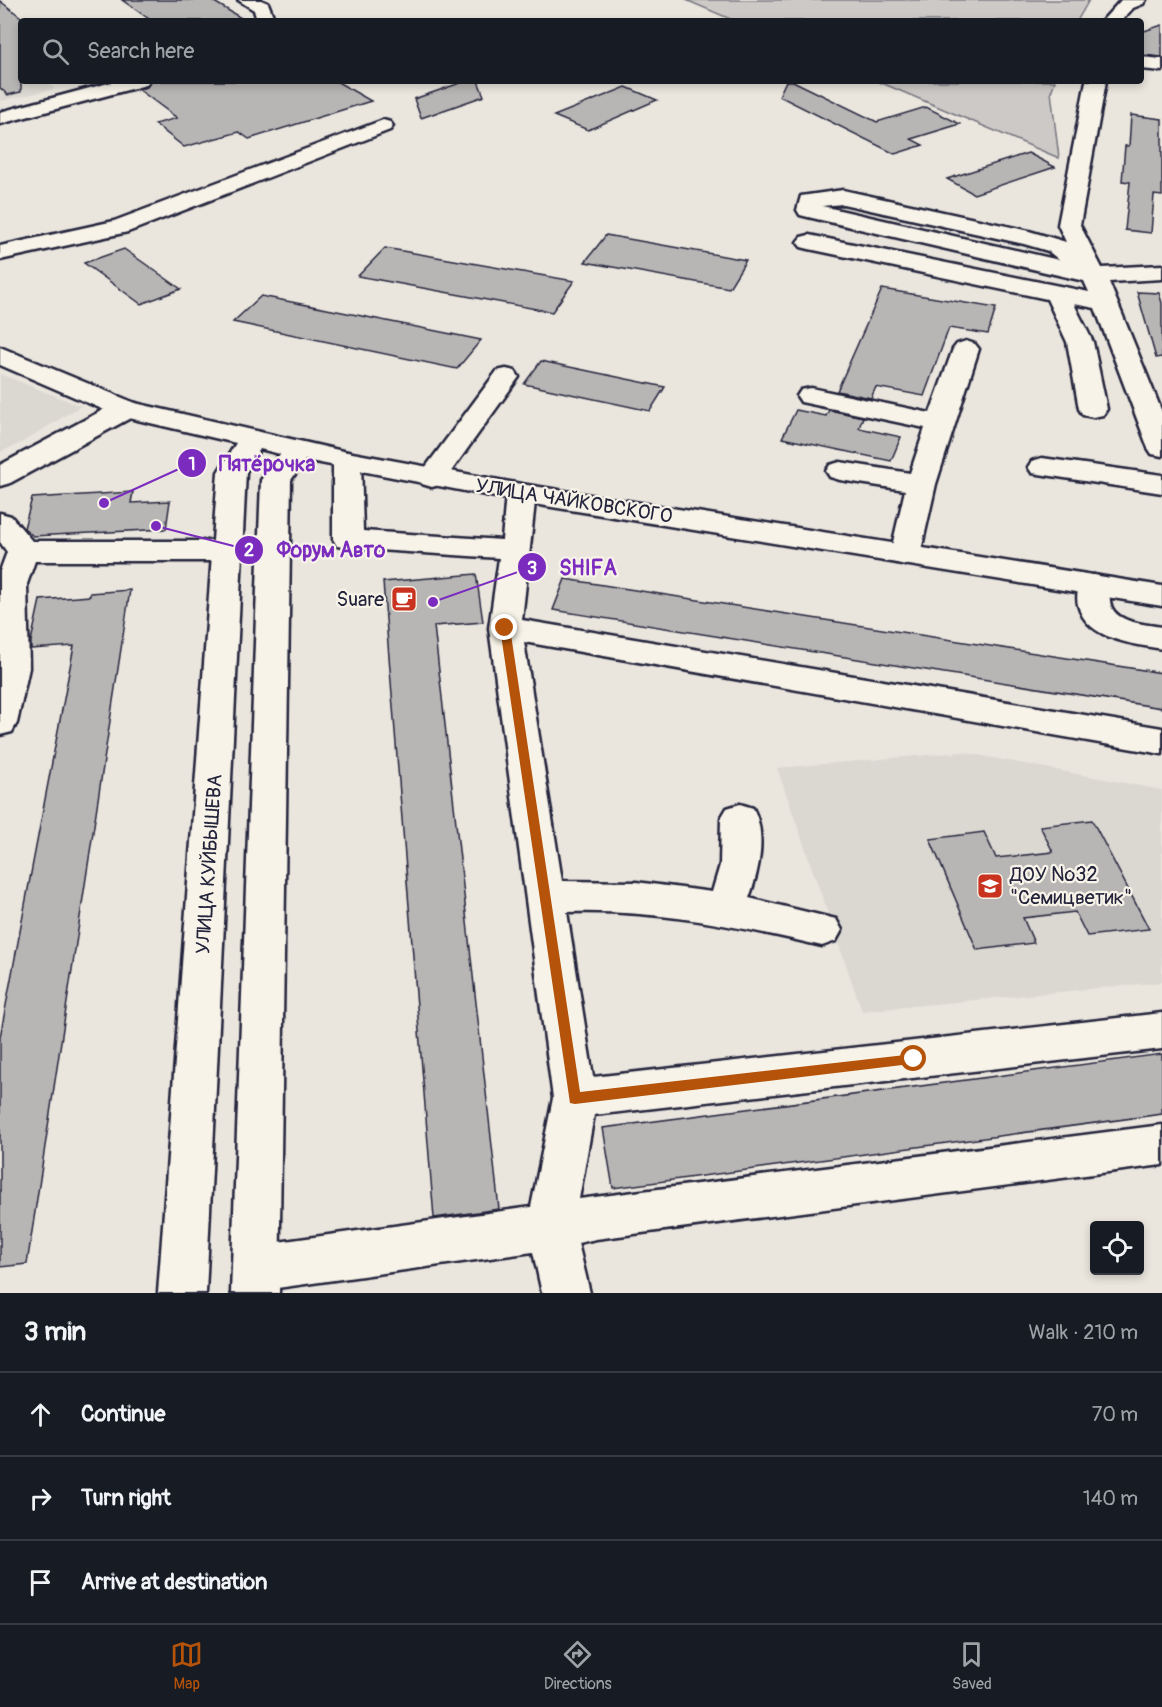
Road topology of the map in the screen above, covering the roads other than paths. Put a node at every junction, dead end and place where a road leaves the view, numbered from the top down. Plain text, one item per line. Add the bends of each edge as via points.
1 (247, 0) edge
2 (1137, 0) edge
3 (265, 18) edge
4 (1114, 18) edge
5 (1144, 63) edge
6 (1162, 65) edge
7 (128, 84) edge
8 (1095, 84) edge
9 (0, 118) edge
10 (383, 126) dead end
11 (809, 242) dead end
12 (0, 254) edge
13 (1162, 272) edge
14 (1094, 276) junction
15 (1057, 294) junction
16 (1105, 302) junction
17 (966, 349) dead end
18 (0, 355) edge
19 (506, 377) dead end
20 (811, 396) dead end
21 (126, 409) junction
22 (1093, 409) dead end
23 (940, 423) junction
24 (252, 440) junction
25 (1162, 448) edge
26 (297, 450) junction
27 (347, 461) junction
28 (1042, 467) dead end
29 (840, 471) dead end
30 (0, 477) edge
31 (432, 478) junction
32 (921, 484) junction
33 (1162, 484) edge
34 (521, 493) junction
35 (0, 522) edge
36 (516, 550) junction
37 (23, 551) junction
38 (228, 551) junction
39 (905, 555) junction
40 (1094, 585) junction
41 (1162, 596) edge
42 (505, 628) junction
43 (1162, 639) edge
44 (6, 661) edge
45 (0, 723) edge
46 (1162, 741) edge
47 (741, 818) dead end
48 (545, 897) junction
49 (724, 909) junction
50 (822, 930) dead end
51 (1162, 1031) edge
52 (575, 1098) junction
53 (1162, 1145) edge
54 (551, 1227) junction
55 (256, 1281) edge
56 (182, 1293) edge
57 (566, 1293) edge

1 - 3 main road via 262,7
2 - 4 main road
5 - 6 main road
7 - 9 main road
8 - 14 main road via 1069,225
10 - 12 main road via 120,227
11 - 15 main road
13 - 14 main road
14 - 14 main road via 808,210 808,201 843,197 1029,238 1056,246
14 - 16 main road
15 - 16 main road
15 - 22 main road via 1080,342
16 - 25 main road
17 - 23 main road
18 - 21 main road, УЛИЦА ЧАЙКОВСКОГО
19 - 31 main road
20 - 23 main road
21 - 24 main road, УЛИЦА ЧАЙКОВСКОГО
21 - 30 main road
23 - 32 main road
24 - 26 main road, УЛИЦА ЧАЙКОВСКОГО
24 - 38 main road, УЛИЦА КУЙБЫШЕВА via 232,472
26 - 27 main road, УЛИЦА ЧАЙКОВСКОГО
26 - 55 main road via 276,480
27 - 31 main road, УЛИЦА ЧАЙКОВСКОГО
27 - 36 main road via 348,539
28 - 33 main road
29 - 32 main road
31 - 34 main road, УЛИЦА ЧАЙКОВСКОГО
32 - 39 main road
34 - 36 main road
34 - 39 main road, УЛИЦА ЧАЙКОВСКОГО
35 - 37 main road
36 - 42 main road
37 - 38 main road
37 - 44 main road via 11,584
38 - 56 main road, УЛИЦА КУЙБЫШЕВА
39 - 40 main road, УЛИЦА ЧАЙКОВСКОГО
40 - 41 main road, УЛИЦА ЧАЙКОВСКОГО
40 - 43 main road via 1094,606 1100,617 1126,630
42 - 46 main road
42 - 48 main road
44 - 45 main road
47 - 49 main road via 740,872
48 - 49 main road via 608,896
48 - 52 main road
49 - 50 main road
51 - 52 main road
52 - 54 main road
53 - 54 main road via 596,1217
54 - 55 main road
54 - 57 main road

